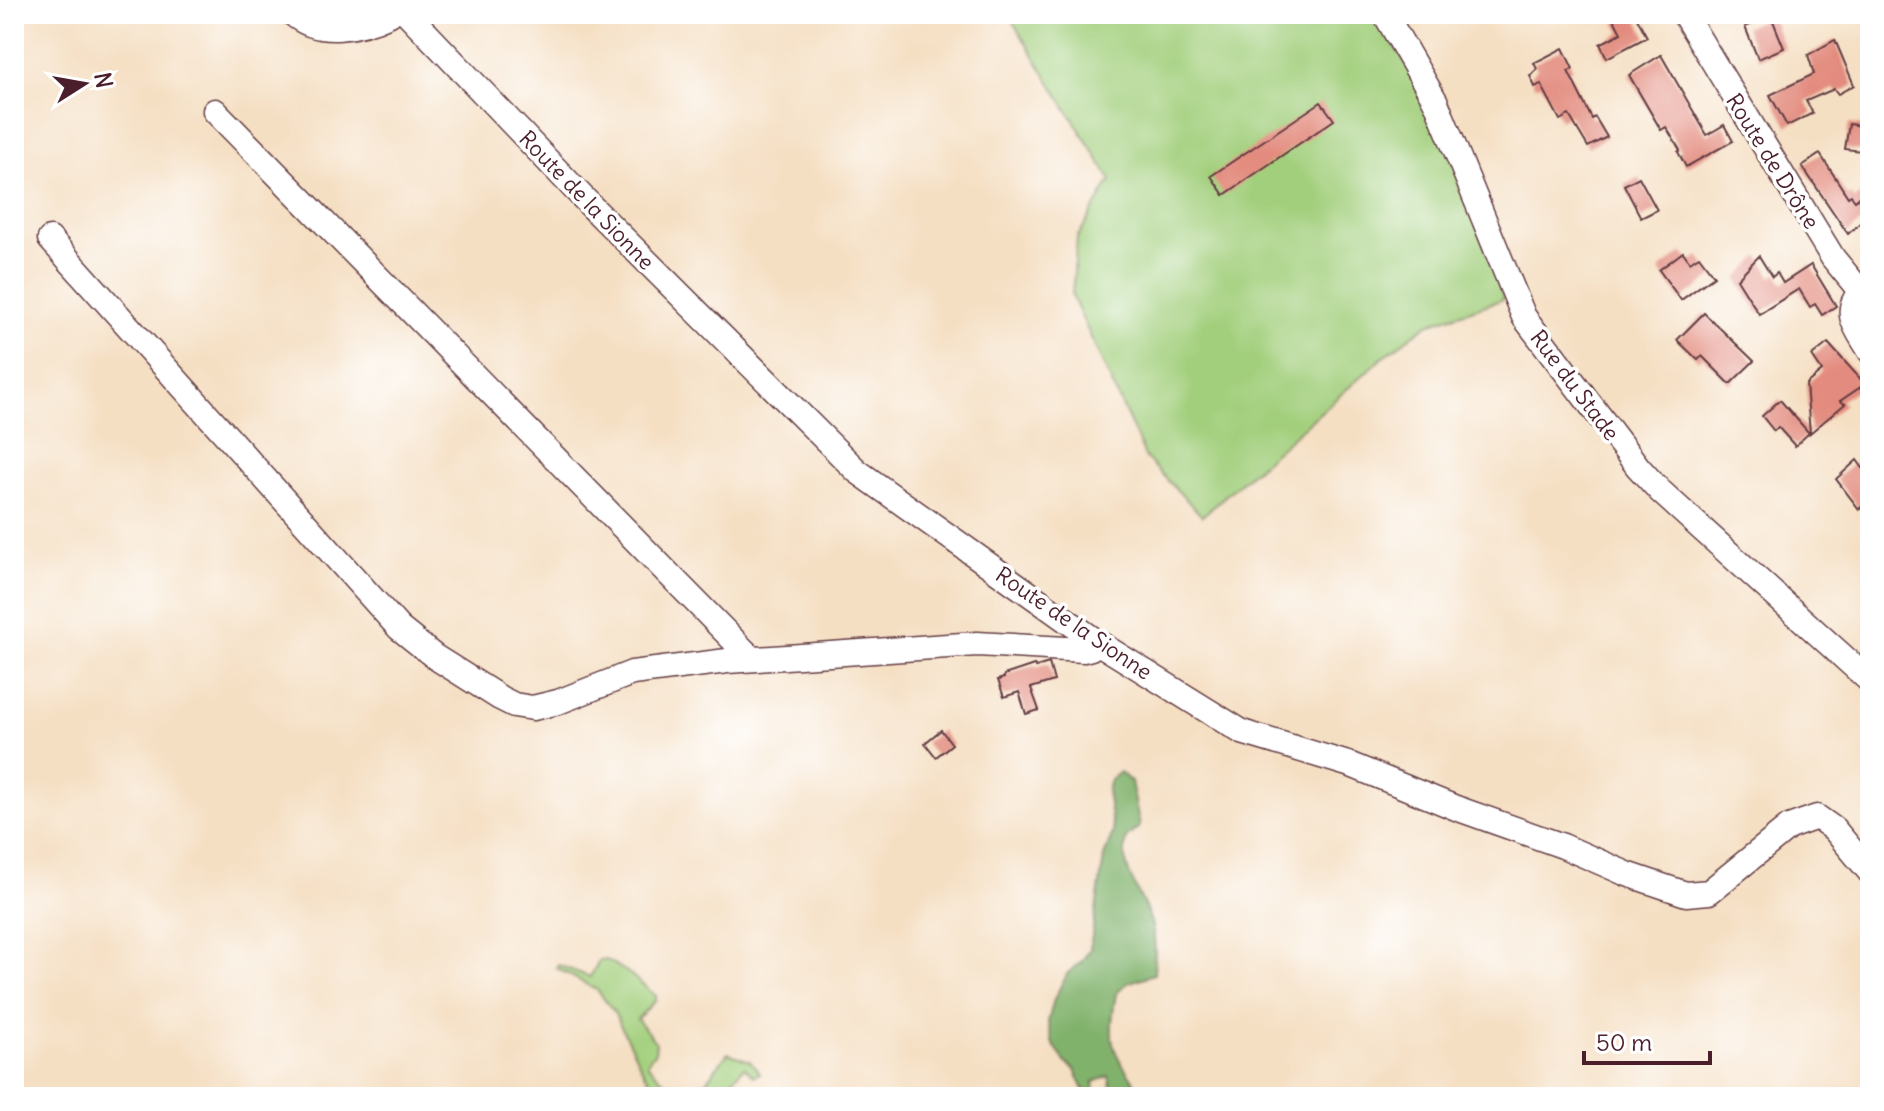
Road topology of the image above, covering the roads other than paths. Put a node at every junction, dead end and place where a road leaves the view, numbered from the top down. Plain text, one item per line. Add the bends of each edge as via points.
1 (390, 14) edge
2 (408, 14) edge
3 (1385, 14) edge
4 (1684, 14) edge
5 (303, 20) edge
6 (215, 111) dead end
7 (50, 239) dead end
8 (1865, 298) edge
9 (1870, 351) edge
10 (1097, 642) junction
11 (752, 659) junction
12 (1870, 681) edge
13 (1870, 872) edge

1 - 5 street via 345,27
2 - 10 street, Route de la Sionne via 844,461
3 - 12 street, Rue du Stade via 1436,102 1519,308 1541,343 1660,491
4 - 8 street, Route de Drône via 1821,238
6 - 11 street
7 - 11 street via 399,628 480,686 514,705 533,708 632,673
8 - 9 street via 1852,304 1851,313
10 - 11 street via 1084,650 977,644
10 - 13 street, Route de la Sionne via 1242,732 1351,765 1686,894 1709,892 1789,827 1817,817

